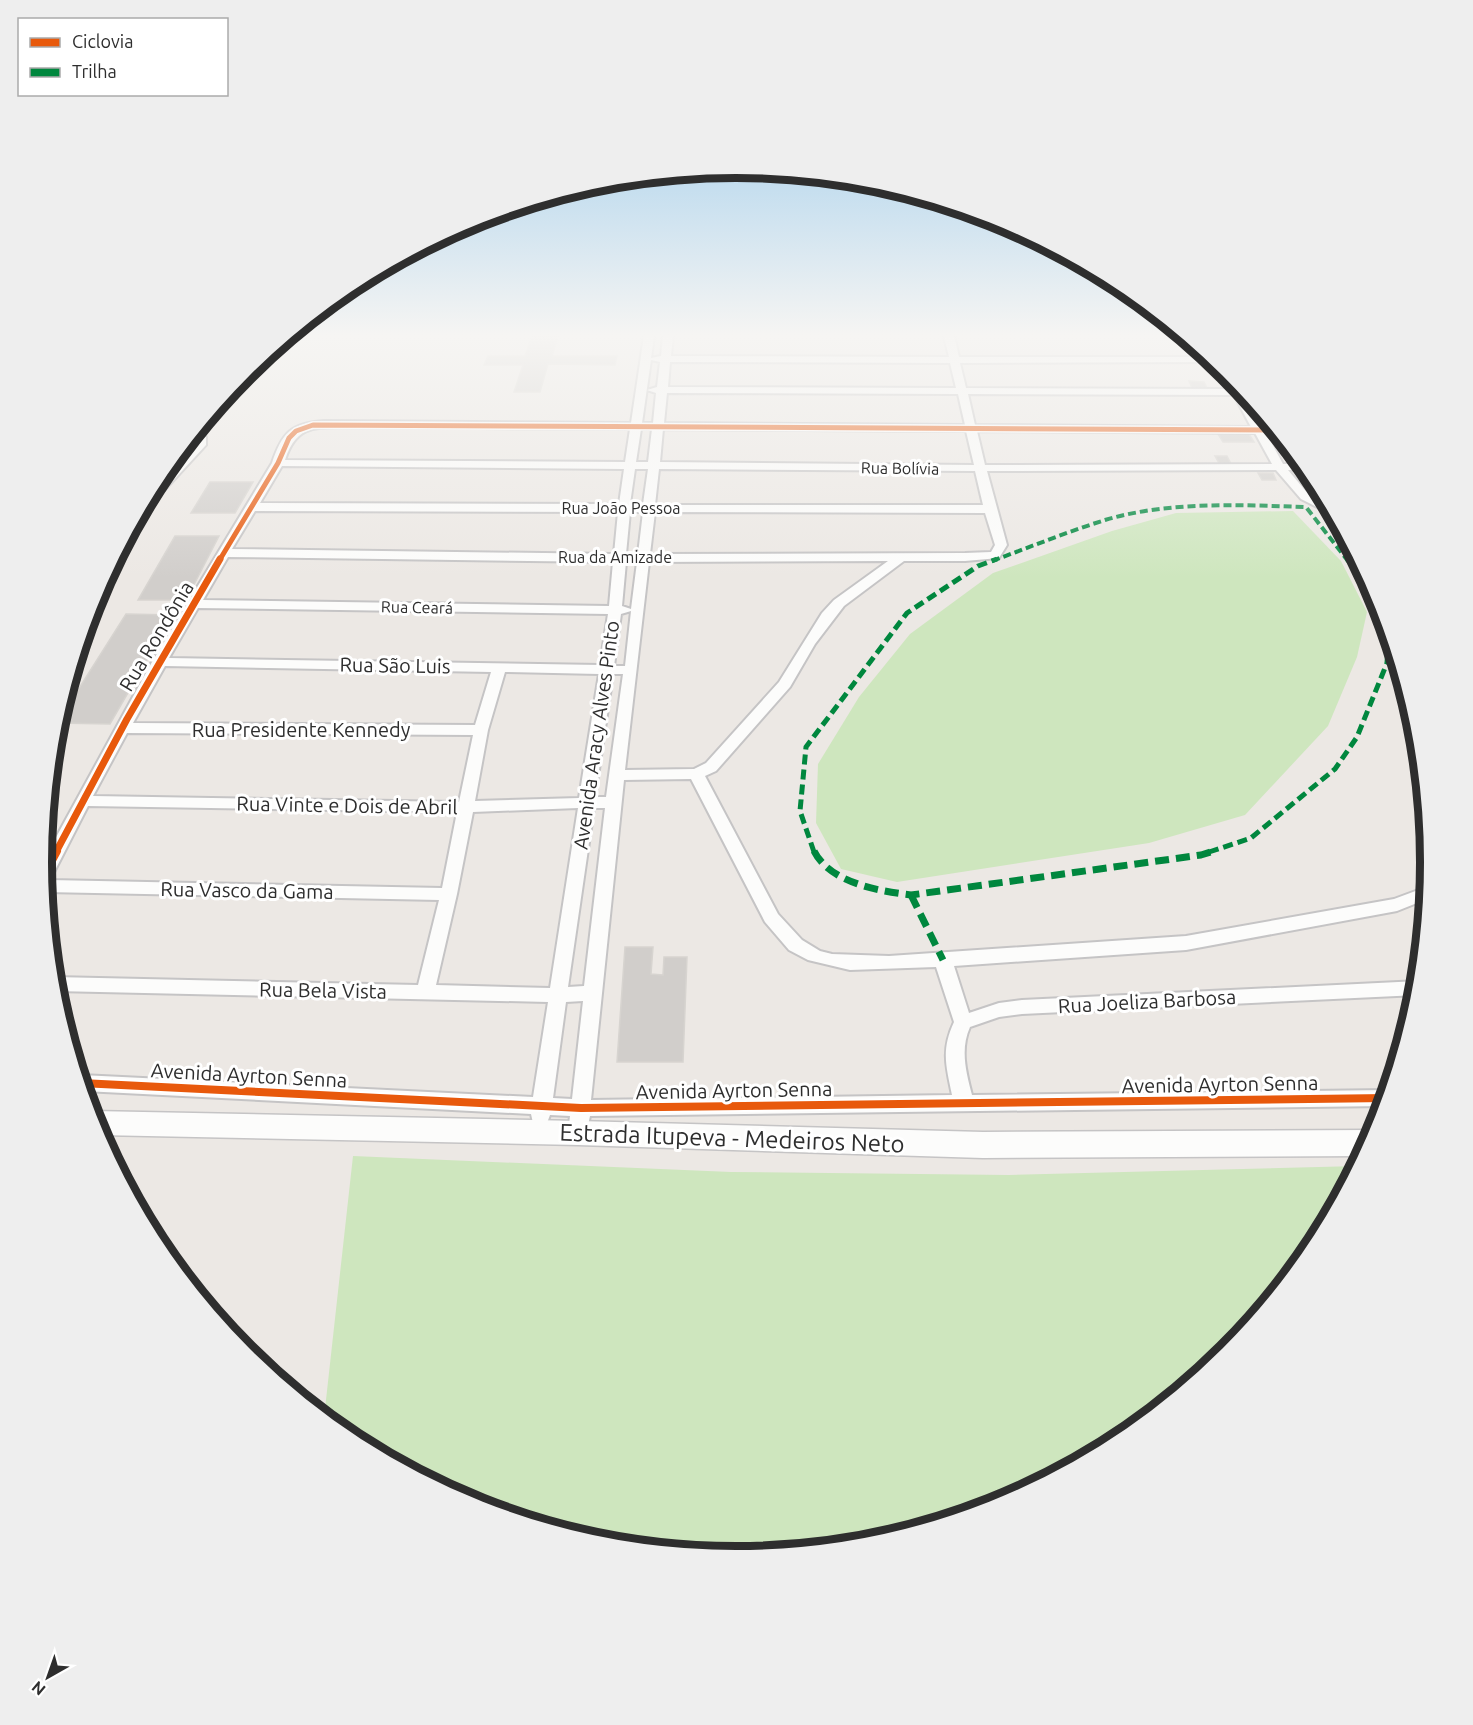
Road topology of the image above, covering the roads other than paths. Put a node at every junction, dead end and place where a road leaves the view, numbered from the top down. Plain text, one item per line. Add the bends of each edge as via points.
1 (636, 416) edge
2 (658, 416) edge
3 (968, 416) edge
4 (1252, 416) edge
5 (634, 425) junction
6 (657, 425) junction
7 (970, 427) junction
8 (1258, 430) junction
9 (1266, 430) edge
10 (200, 438) edge
11 (278, 463) junction
12 (631, 465) junction
13 (652, 465) junction
14 (1279, 467) junction
15 (1294, 467) edge
16 (982, 468) junction
17 (177, 470) edge
18 (1320, 505) edge
19 (251, 507) junction
20 (624, 508) junction
21 (649, 508) junction
22 (990, 509) junction
23 (224, 553) junction
24 (903, 556) junction
25 (618, 558) junction
26 (644, 558) junction
27 (195, 604) junction
28 (615, 610) junction
29 (638, 610) junction
30 (159, 662) junction
31 (498, 666) junction
32 (606, 670) junction
33 (631, 670) junction
34 (122, 728) junction
35 (481, 730) junction
36 (696, 774) junction
37 (617, 775) junction
38 (82, 801) junction
39 (613, 802) junction
40 (587, 804) junction
41 (465, 807) junction
42 (52, 861) edge
43 (53, 886) edge
44 (449, 894) junction
45 (1419, 896) edge
46 (943, 960) junction
47 (64, 984) edge
48 (1409, 988) edge
49 (425, 992) junction
50 (593, 993) junction
51 (556, 995) junction
52 (963, 1022) junction
53 (90, 1084) edge
54 (1378, 1098) edge
55 (964, 1105) junction
56 (540, 1120) junction
57 (579, 1120) junction
58 (105, 1123) edge
59 (1360, 1143) edge

1 - 5 street, Avenida Aracy Alves Pinto
2 - 6 street, Avenida Aracy Alves Pinto
3 - 7 street
4 - 8 street
5 - 6 street
5 - 11 street, Rua Rondônia via 310,425 285,441
5 - 12 street, Avenida Aracy Alves Pinto
6 - 7 street
6 - 13 street, Avenida Aracy Alves Pinto
7 - 8 street
7 - 16 street
8 - 9 street
8 - 14 street
10 - 17 street via 202,443
11 - 12 street, Rua Bolívia
11 - 19 street, Rua Rondônia
12 - 13 street, Rua Bolívia
12 - 20 street, Avenida Aracy Alves Pinto
13 - 16 street, Rua Bolívia
13 - 21 street, Avenida Aracy Alves Pinto
14 - 15 street, Rua Bolívia
14 - 16 street, Rua Bolívia
14 - 18 street via 1305,497
16 - 22 street
19 - 20 street, Rua João Pessoa
19 - 23 street, Rua Rondônia
20 - 21 street, Rua João Pessoa
20 - 25 street, Avenida Aracy Alves Pinto
21 - 22 street, Rua João Pessoa
21 - 26 street, Avenida Aracy Alves Pinto
22 - 24 street, Rua da Amizade via 1001,545 995,555
23 - 25 street, Rua da Amizade
23 - 27 street, Rua Rondônia
24 - 26 street, Rua da Amizade
24 - 36 street via 839,603 808,644 785,684 722,756
25 - 26 street, Rua da Amizade
25 - 28 street, Avenida Aracy Alves Pinto
26 - 29 street, Avenida Aracy Alves Pinto
27 - 28 street, Rua Ceará
27 - 30 street, Rua Rondônia
28 - 29 street, Rua Ceará
28 - 32 street, Avenida Aracy Alves Pinto
29 - 33 street, Avenida Aracy Alves Pinto
30 - 31 street, Rua São Luis
30 - 34 street, Rua Rondônia
31 - 32 street, Rua São Luis
31 - 35 street
32 - 33 street, Rua São Luis
32 - 40 street, Avenida Aracy Alves Pinto
33 - 37 street, Avenida Aracy Alves Pinto
34 - 35 street, Rua Presidente Kennedy
34 - 38 street, Rua Rondônia
35 - 41 street
36 - 37 street
36 - 46 street via 771,918 801,949 844,963
37 - 39 street, Avenida Aracy Alves Pinto
38 - 41 street, Rua Vinte e Dois de Abril
38 - 42 street, Rua Rondônia
39 - 40 street, Rua Vinte e Dois de Abril
39 - 50 street, Avenida Aracy Alves Pinto
40 - 41 street, Rua Vinte e Dois de Abril
40 - 51 street, Avenida Aracy Alves Pinto
41 - 44 street
43 - 44 street, Rua Vasco da Gama
44 - 49 street
45 - 46 street via 1396,905 1186,943
46 - 52 street
47 - 49 street, Rua Bela Vista
48 - 52 street, Rua Joeliza Barbosa via 1022,1007
49 - 51 street, Rua Bela Vista
50 - 51 street, Rua Bela Vista
50 - 57 street, Avenida Aracy Alves Pinto
51 - 56 street, Avenida Aracy Alves Pinto
52 - 55 street via 955,1040
53 - 56 street, Avenida Ayrton Senna
54 - 55 street, Avenida Ayrton Senna
55 - 57 street, Avenida Ayrton Senna
56 - 57 main road, Estrada Itupeva - Medeiros Neto
56 - 58 main road, Estrada Itupeva - Medeiros Neto
57 - 59 main road, Estrada Itupeva - Medeiros Neto via 983,1145

